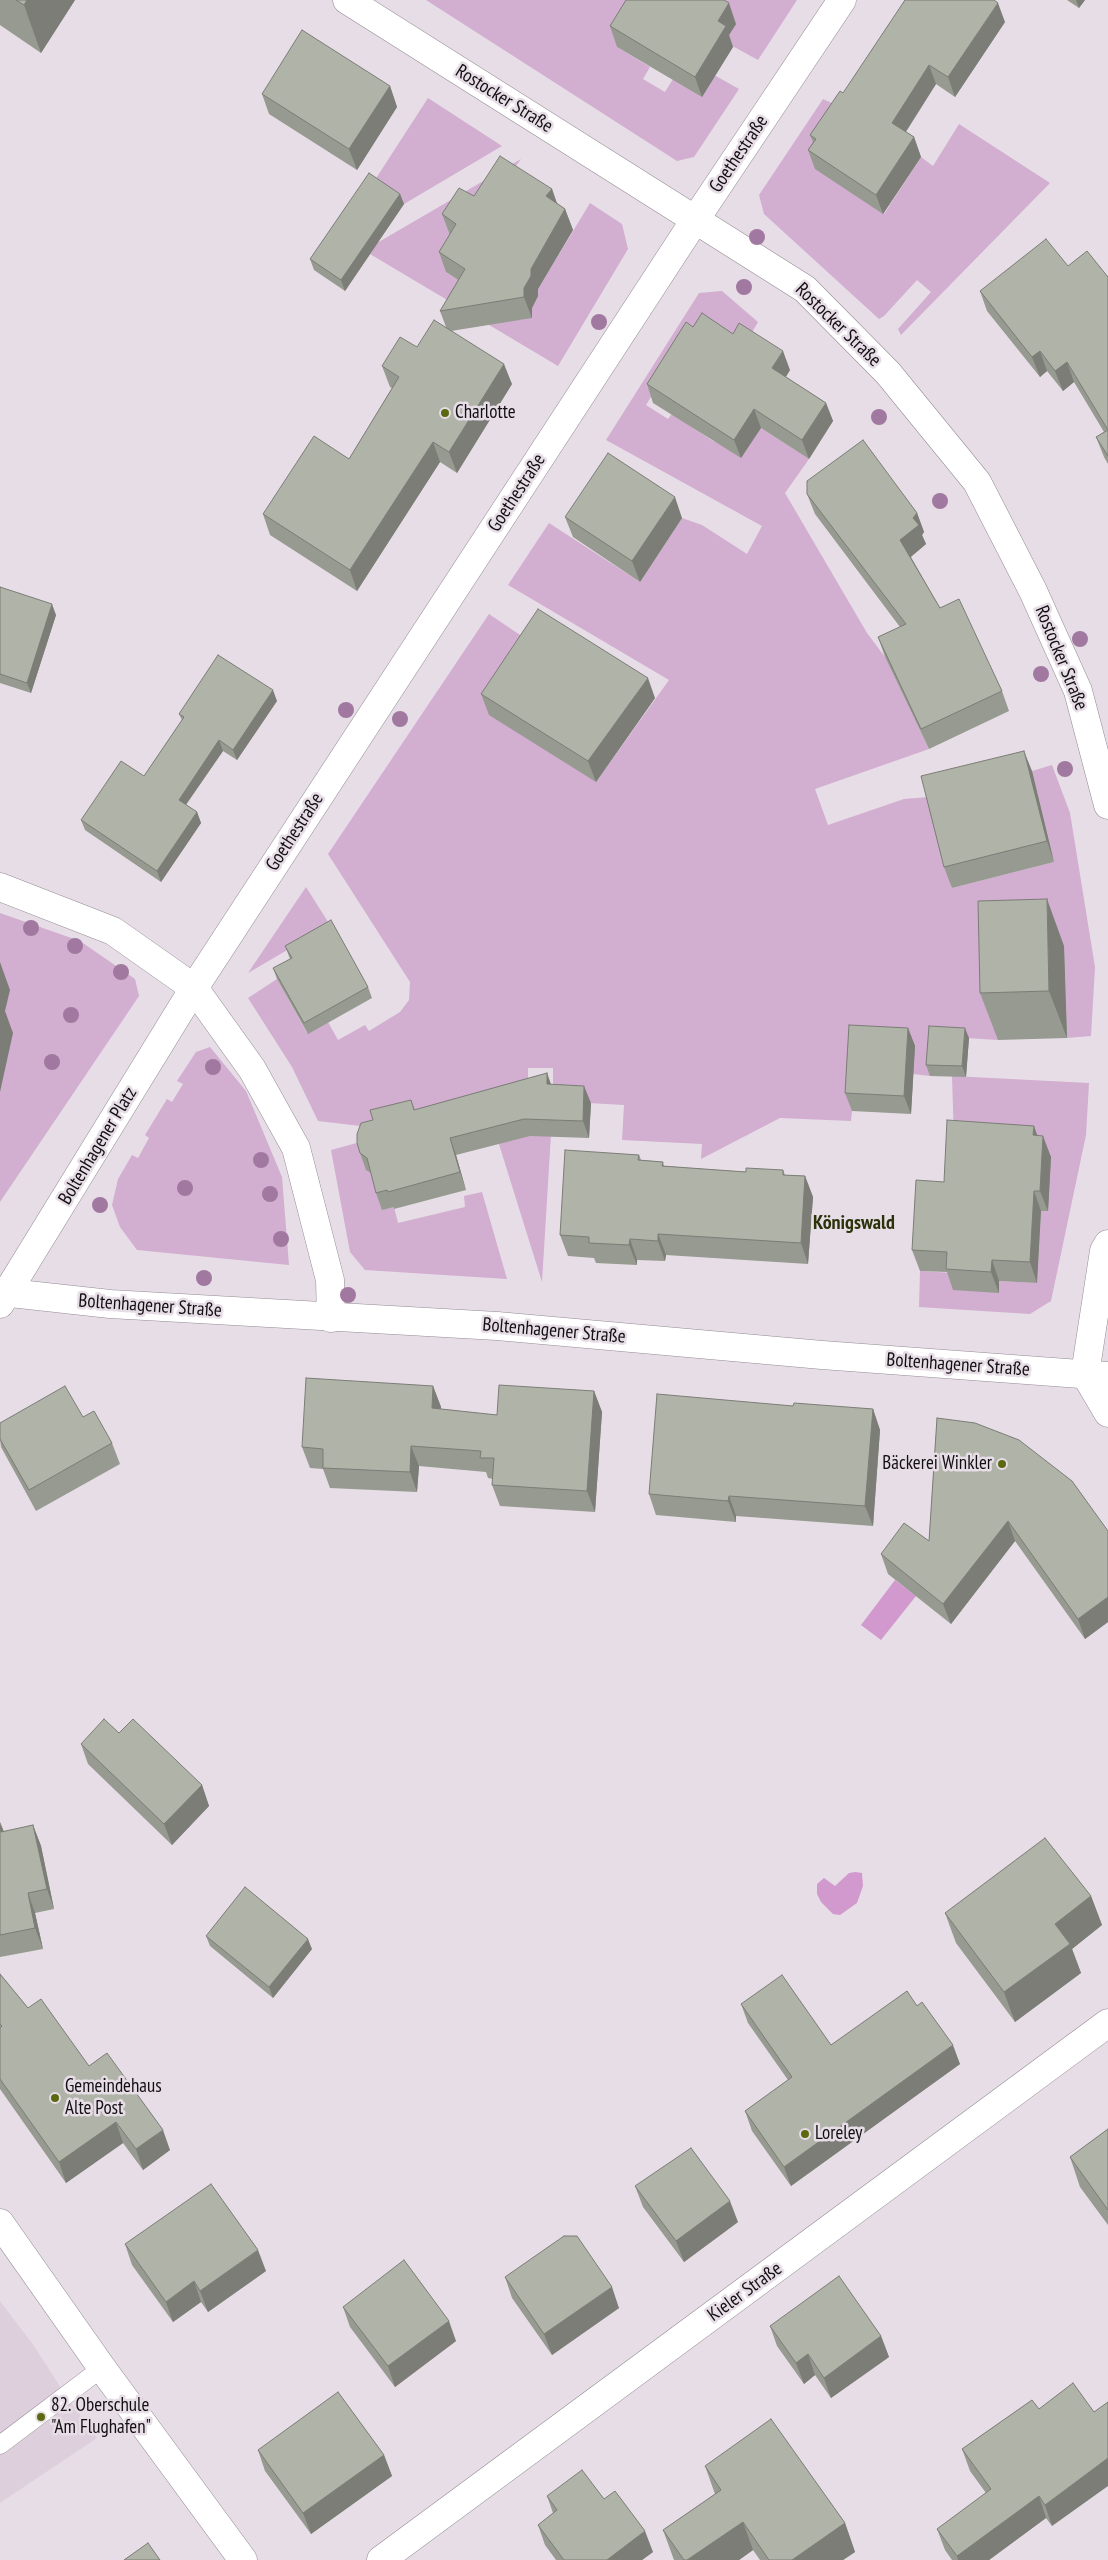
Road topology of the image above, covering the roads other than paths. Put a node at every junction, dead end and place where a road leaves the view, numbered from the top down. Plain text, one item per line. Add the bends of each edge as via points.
1 (347, 0) edge
2 (842, 0) edge
3 (695, 220) junction
4 (1108, 805) edge
5 (0, 887) edge
6 (194, 988) junction
7 (1108, 1244) edge
8 (2, 1296) edge
9 (331, 1318) junction
10 (1096, 1375) edge
11 (1108, 1413) edge
12 (1108, 2023) edge
13 (0, 2224) edge
14 (102, 2368) junction
15 (0, 2445) edge
16 (243, 2560) edge
17 (381, 2560) edge

1 - 3 street, Rostocker Straße
2 - 3 street, Goethestraße
3 - 4 street, Rostocker Straße via 805,289 910,397 977,482 1033,591 1078,691
3 - 6 street, Goethestraße
5 - 6 street via 113,931
6 - 8 street, Boltenhagener Platz
6 - 9 street via 252,1069 296,1148 330,1280
7 - 10 street via 1104,1251
8 - 9 street, Boltenhagener Straße
9 - 10 street, Boltenhagener Straße via 497,1326 815,1355
10 - 11 street
12 - 17 street, Kieler Straße
13 - 14 street
14 - 15 lane
14 - 16 street

